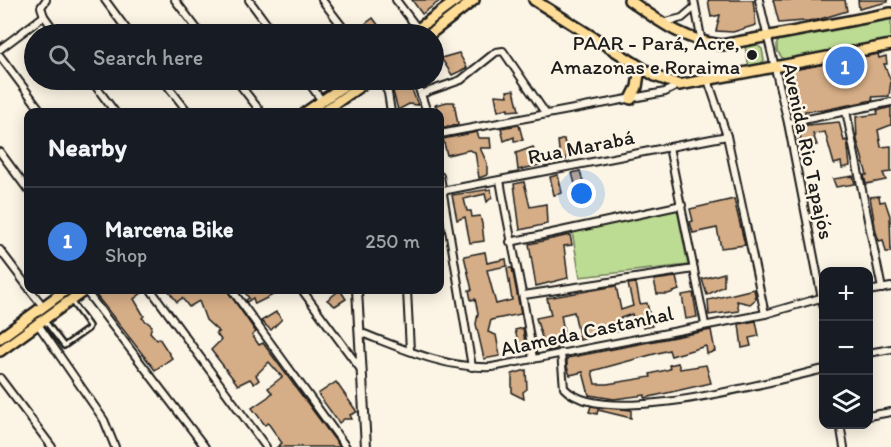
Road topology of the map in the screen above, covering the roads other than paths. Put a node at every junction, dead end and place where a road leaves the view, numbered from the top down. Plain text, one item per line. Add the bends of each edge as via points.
1 (46, 0) edge
2 (105, 0) edge
3 (175, 0) edge
4 (249, 0) edge
5 (322, 0) edge
6 (396, 0) edge
7 (457, 0) edge
8 (474, 0) edge
9 (534, 0) edge
10 (759, 0) edge
11 (632, 1) edge
12 (695, 3) edge
13 (891, 13) edge
14 (44, 16) junction
15 (661, 23) junction
16 (33, 24) edge
17 (50, 24) edge
18 (123, 24) edge
19 (193, 24) edge
20 (267, 24) edge
21 (340, 24) edge
22 (410, 24) edge
23 (426, 24) edge
24 (442, 24) edge
25 (24, 31) edge
26 (766, 38) junction
27 (702, 43) junction
28 (891, 45) edge
29 (0, 49) edge
30 (0, 56) edge
31 (775, 66) junction
32 (640, 67) junction
33 (708, 80) junction
34 (679, 85) junction
35 (444, 86) edge
36 (24, 88) edge
37 (26, 90) edge
38 (99, 90) edge
39 (172, 90) edge
40 (244, 90) edge
41 (314, 90) edge
42 (343, 90) edge
43 (354, 90) edge
44 (387, 90) edge
45 (420, 90) edge
46 (432, 90) edge
47 (421, 94) junction
48 (631, 99) junction
49 (891, 102) edge
50 (39, 108) edge
51 (113, 108) edge
52 (185, 108) edge
53 (258, 108) edge
54 (327, 108) edge
55 (390, 108) edge
56 (426, 108) edge
57 (846, 111) junction
58 (546, 114) junction
59 (788, 123) junction
60 (444, 133) edge
61 (727, 136) junction
62 (669, 147) junction
63 (0, 152) edge
64 (500, 180) junction
65 (24, 185) edge
66 (444, 191) edge
67 (444, 203) edge
68 (682, 205) junction
69 (510, 242) junction
70 (0, 250) edge
71 (694, 268) junction
72 (24, 281) edge
73 (819, 283) edge
74 (891, 287) edge
75 (882, 289) junction
76 (873, 290) edge
77 (34, 294) edge
78 (60, 294) edge
79 (79, 294) edge
80 (88, 294) edge
81 (154, 294) edge
82 (235, 294) edge
83 (305, 294) edge
84 (357, 294) edge
85 (407, 294) edge
86 (524, 295) junction
87 (819, 299) edge
88 (70, 300) junction
89 (43, 306) junction
90 (765, 314) junction
91 (40, 321) junction
92 (705, 324) junction
93 (359, 332) junction
94 (0, 338) edge
95 (891, 349) edge
96 (0, 351) edge
97 (410, 351) junction
98 (873, 352) edge
99 (561, 353) junction
100 (533, 359) junction
101 (472, 367) junction
102 (819, 370) edge
103 (363, 372) junction
104 (0, 378) edge
105 (891, 412) edge
106 (873, 415) edge
107 (841, 429) edge
108 (52, 447) edge
109 (113, 447) edge
110 (205, 447) edge
111 (266, 447) edge
112 (346, 447) edge
113 (366, 447) edge
114 (844, 447) edge

1 - 14 street via 41,7
2 - 18 street
3 - 19 street
4 - 20 street
5 - 21 street
6 - 22 street
7 - 23 main road
8 - 24 main road
9 - 32 main road
10 - 26 street, Avenida Rio Tapajós
11 - 15 main road
12 - 15 street via 682,18
12 - 27 street
13 - 26 main road
14 - 16 street
14 - 17 street
15 - 27 main road
25 - 29 street
26 - 27 main road via 722,45
26 - 31 street, Avenida Rio Tapajós
28 - 31 main road
30 - 36 street
31 - 33 main road
31 - 59 street, Avenida Rio Tapajós
32 - 34 main road
32 - 48 main road
33 - 34 main road
33 - 61 street
34 - 48 street
35 - 58 street via 461,80 496,52 503,51
37 - 50 street
38 - 51 street
39 - 52 street
40 - 53 street
41 - 54 street
42 - 54 main road
43 - 54 main road
44 - 55 street
45 - 47 street
46 - 47 street
47 - 56 street
48 - 58 street
49 - 57 street
57 - 59 street
57 - 75 street
58 - 60 street
59 - 73 street, Avenida Rio Tapajós
61 - 62 street, Rua Marabá
61 - 90 street
62 - 64 street, Rua Marabá
62 - 68 street
63 - 65 street
64 - 66 street, Rua Marabá
64 - 69 street
67 - 101 street
68 - 69 street
68 - 71 street
69 - 86 street
70 - 72 street
71 - 86 street
71 - 92 street
74 - 75 street
75 - 76 street
77 - 89 street
78 - 89 main road
79 - 88 main road
80 - 110 street
81 - 111 street
82 - 112 street
83 - 103 street
84 - 93 street
85 - 97 street
86 - 100 street
87 - 90 street, Alameda Castanhal
88 - 91 main road
88 - 91 lane via 89,326 64,346
89 - 94 main road
90 - 92 street, Alameda Castanhal
91 - 96 main road
91 - 109 street via 104,420
92 - 99 street, Alameda Castanhal
93 - 97 street, Alameda Castanhal
93 - 103 street
95 - 98 street
97 - 101 street, Alameda Castanhal
99 - 100 street, Alameda Castanhal
99 - 102 street via 564,388 576,398 608,406 693,398
100 - 101 street, Alameda Castanhal
103 - 113 street
104 - 108 street
105 - 106 street
107 - 114 street

